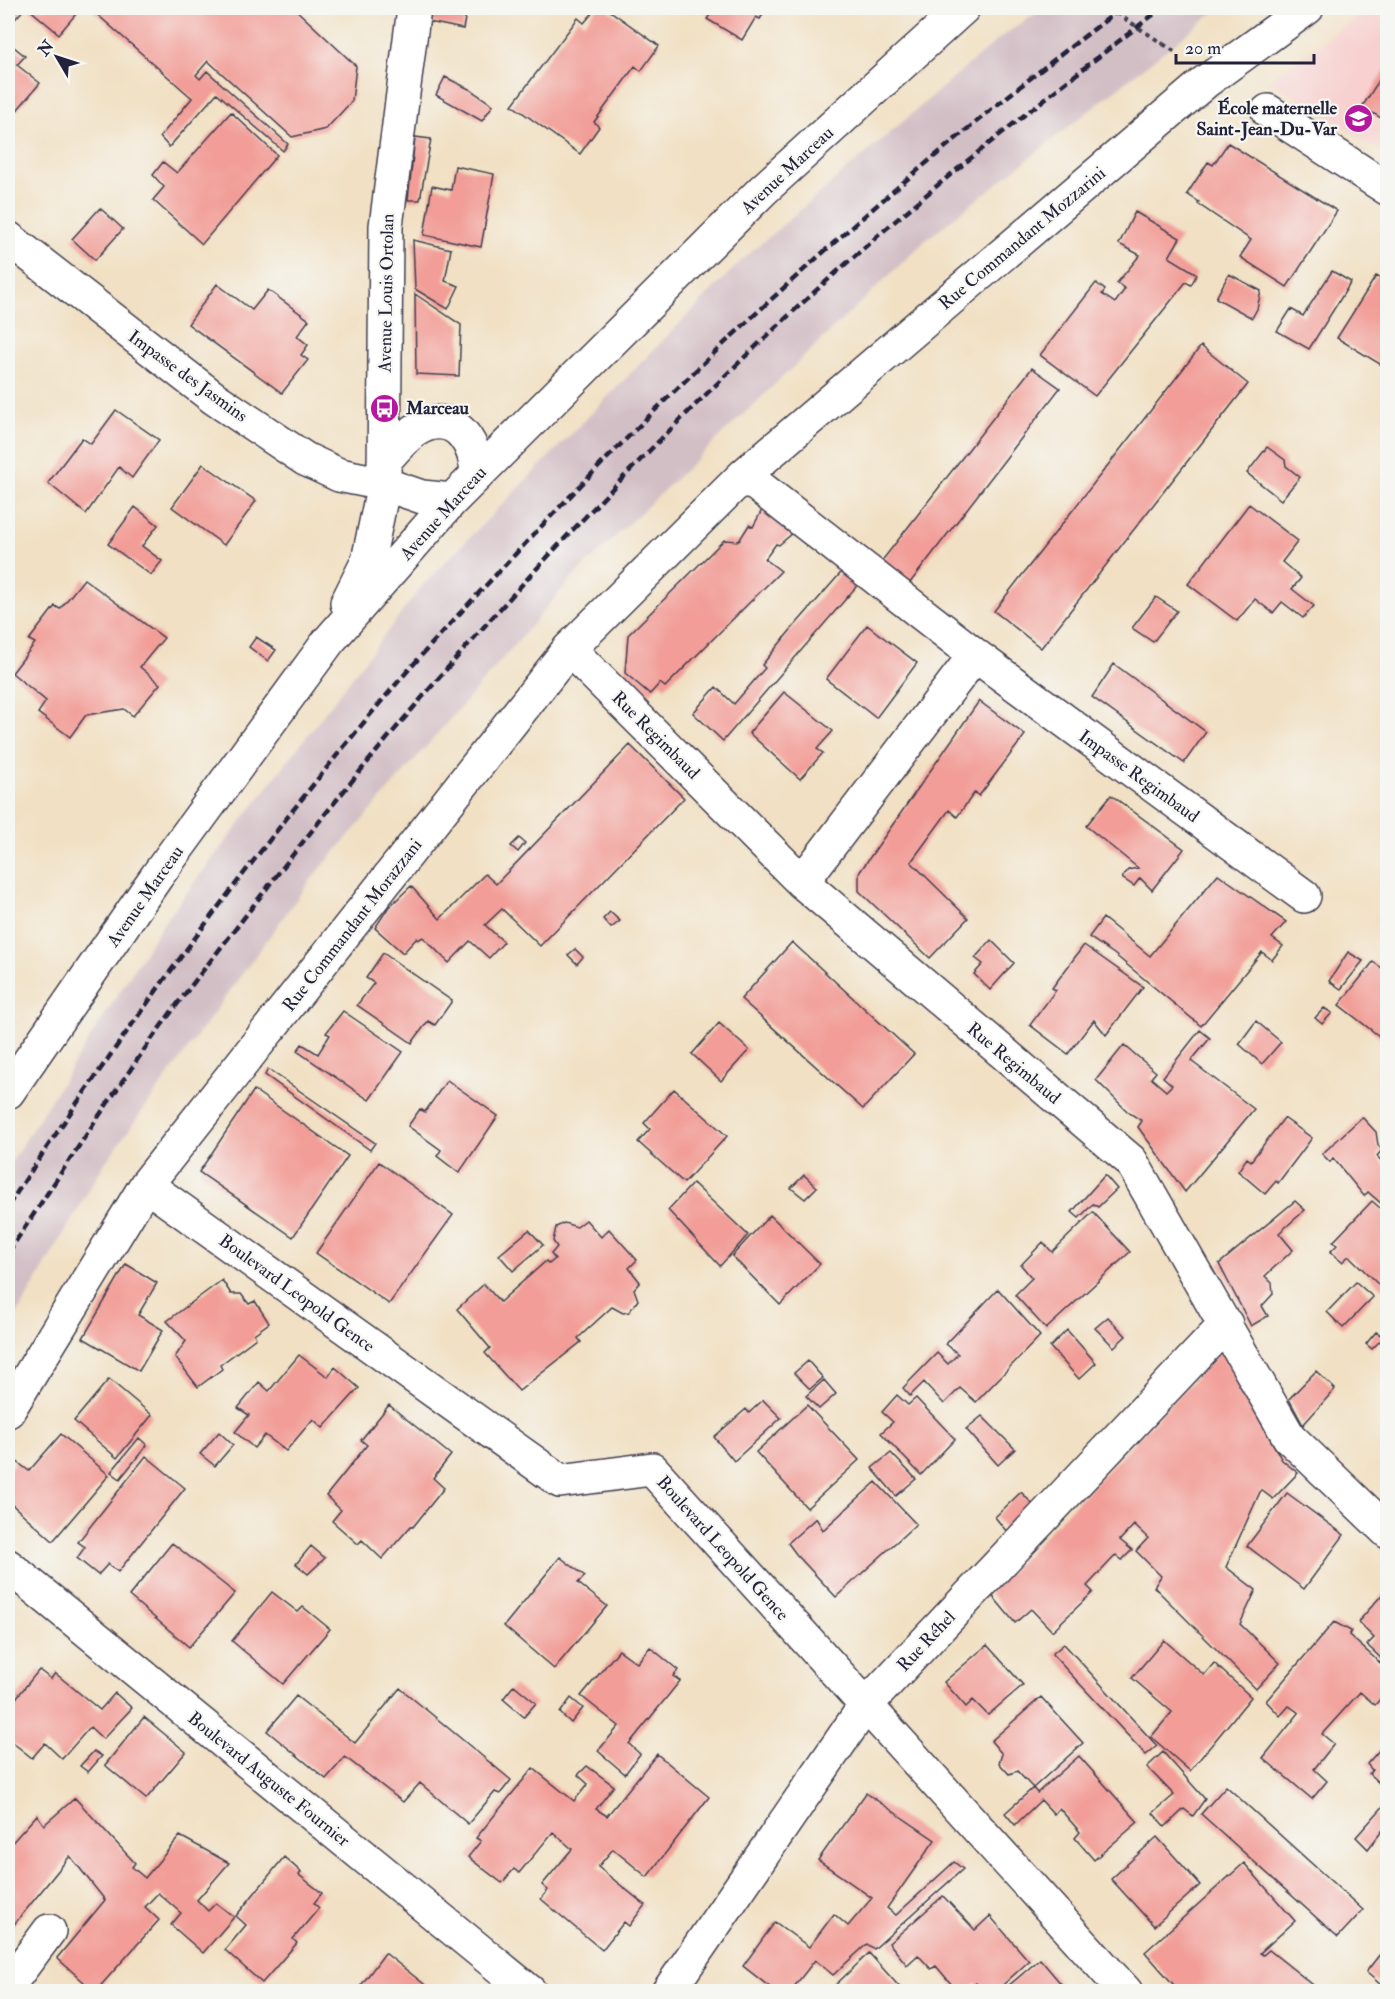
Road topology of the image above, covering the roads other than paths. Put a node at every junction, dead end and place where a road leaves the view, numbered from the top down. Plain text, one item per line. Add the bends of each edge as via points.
1 (414, 8) edge
2 (963, 8) edge
3 (1307, 8) edge
4 (1268, 111) dead end
5 (1388, 189) edge
6 (8, 238) edge
7 (384, 473) junction
8 (477, 475) junction
9 (744, 475) junction
10 (452, 500) junction
11 (328, 642) junction
12 (569, 649) junction
13 (975, 655) junction
14 (802, 882) junction
15 (1304, 896) dead end
16 (8, 1092) edge
17 (146, 1185) junction
18 (1226, 1324) junction
19 (8, 1411) edge
20 (1388, 1532) edge
21 (8, 1566) edge
22 (865, 1706) junction
23 (49, 1931) dead end
24 (8, 1986) edge
25 (530, 1992) edge
26 (668, 1992) edge
27 (1126, 1992) edge

1 - 7 street, Avenue Louis Ortolan via 386,226
2 - 8 street, Avenue Marceau via 763,190
3 - 9 street, Rue Commandant Mozzarini via 1205,82
4 - 5 street
6 - 7 street, Impasse des Jasmins via 214,398 305,459 339,475
7 - 8 street via 415,432 426,425 444,423 471,442 477,458
7 - 10 street via 422,497
7 - 11 street, Avenue Louis Ortolan via 368,561
8 - 10 street, Avenue Marceau
9 - 12 street, Rue Commandant Morazzani
9 - 13 street, Impasse Regimbaud
10 - 11 street, Avenue Marceau
11 - 16 street, Avenue Marceau
12 - 14 street, Rue Regimbaud
12 - 17 street, Rue Commandant Morazzani
13 - 14 street
13 - 15 street, Impasse Regimbaud
14 - 18 street, Rue Regimbaud via 1131,1161
17 - 19 street, Rue Commandant Morazzani
17 - 22 street, Boulevard Leopold Gence via 560,1481 652,1469
18 - 20 street, Rue Regimbaud via 1289,1437
18 - 22 street, Rue Réhel
21 - 25 street, Boulevard Auguste Fournier
22 - 26 street, Rue Réhel
22 - 27 street, Boulevard Leopold Gence
23 - 24 street

